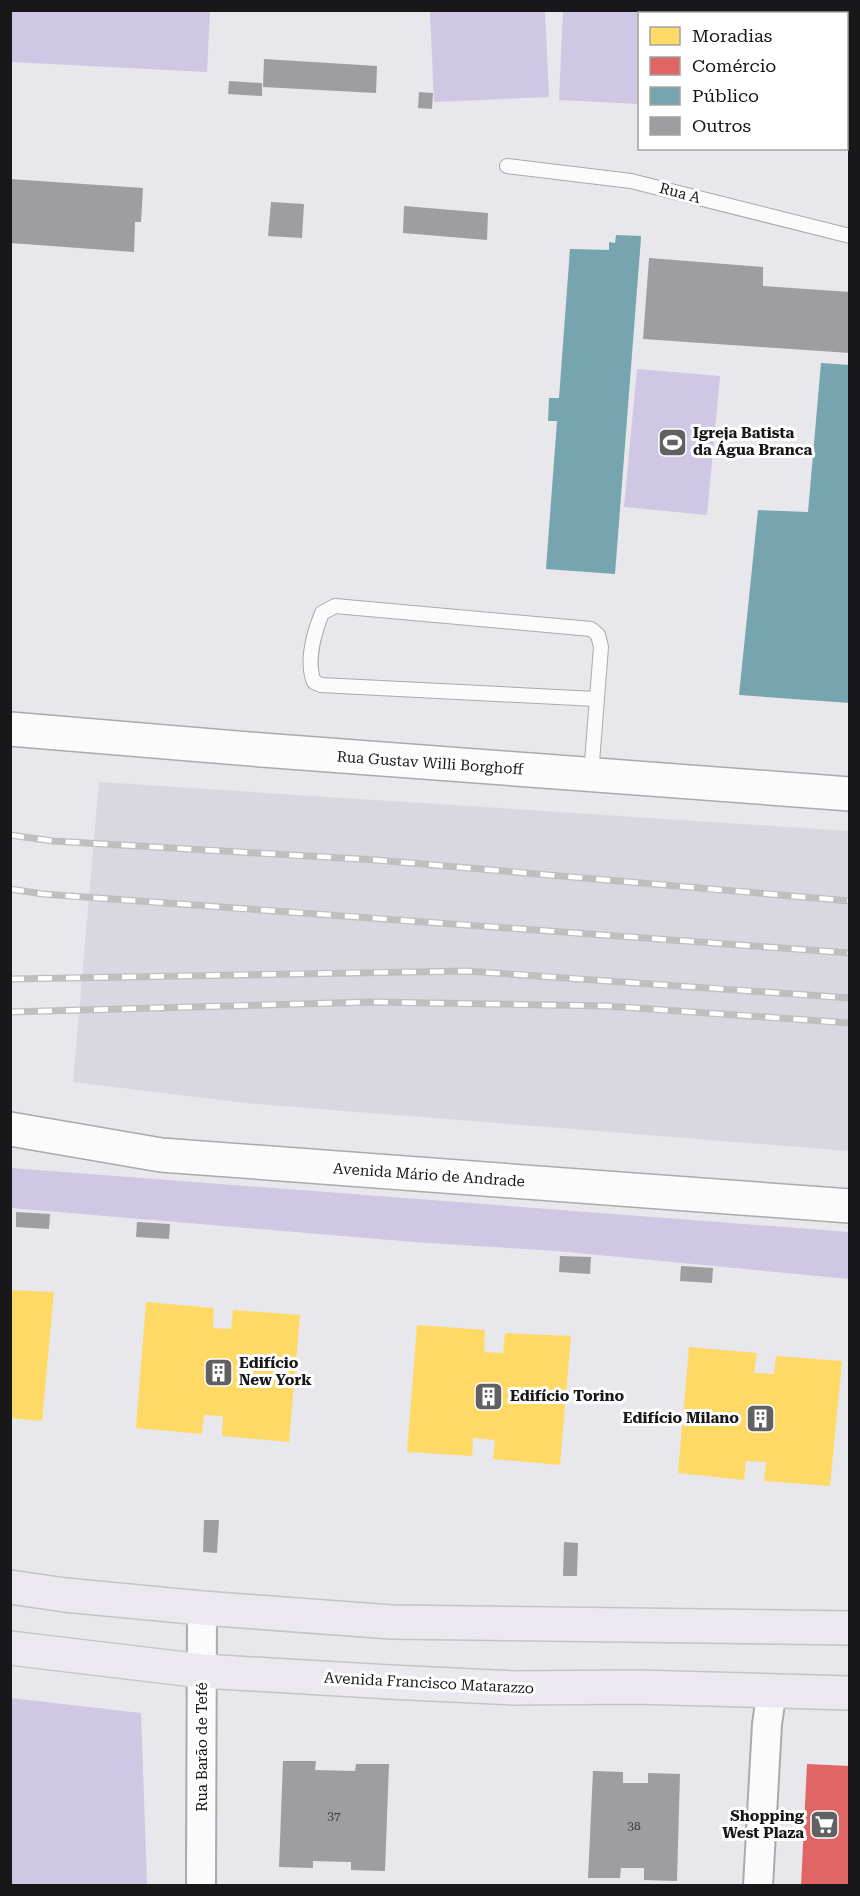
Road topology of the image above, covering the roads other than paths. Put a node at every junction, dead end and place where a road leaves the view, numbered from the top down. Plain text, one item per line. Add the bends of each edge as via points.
1 (507, 166) dead end
2 (849, 236) edge
3 (596, 699) junction
4 (10, 729) edge
5 (591, 775) junction
6 (849, 795) edge
7 (10, 1129) edge
8 (849, 1206) edge
9 (10, 1587) edge
10 (202, 1608) junction
11 (849, 1628) edge
12 (10, 1648) edge
13 (202, 1671) junction
14 (772, 1690) junction
15 (849, 1693) edge
16 (201, 1886) edge
17 (758, 1886) edge

1 - 2 lane, Rua A via 631,181
3 - 3 lane via 601,647 598,635 591,629 335,606 322,613 316,629 310,672 314,682 321,685
3 - 5 lane
4 - 5 street, Rua Gustav Willi Borghoff
5 - 6 street, Rua Gustav Willi Borghoff
7 - 8 street, Avenida Mário de Andrade via 161,1155
9 - 10 main road
10 - 11 main road via 392,1622
10 - 13 street, Rua Barão de Tefé
12 - 13 main road, Avenida Francisco Matarazzo
13 - 14 main road, Avenida Francisco Matarazzo via 514,1688
13 - 16 street, Rua Barão de Tefé
14 - 15 main road, Avenida Francisco Matarazzo
14 - 17 street

